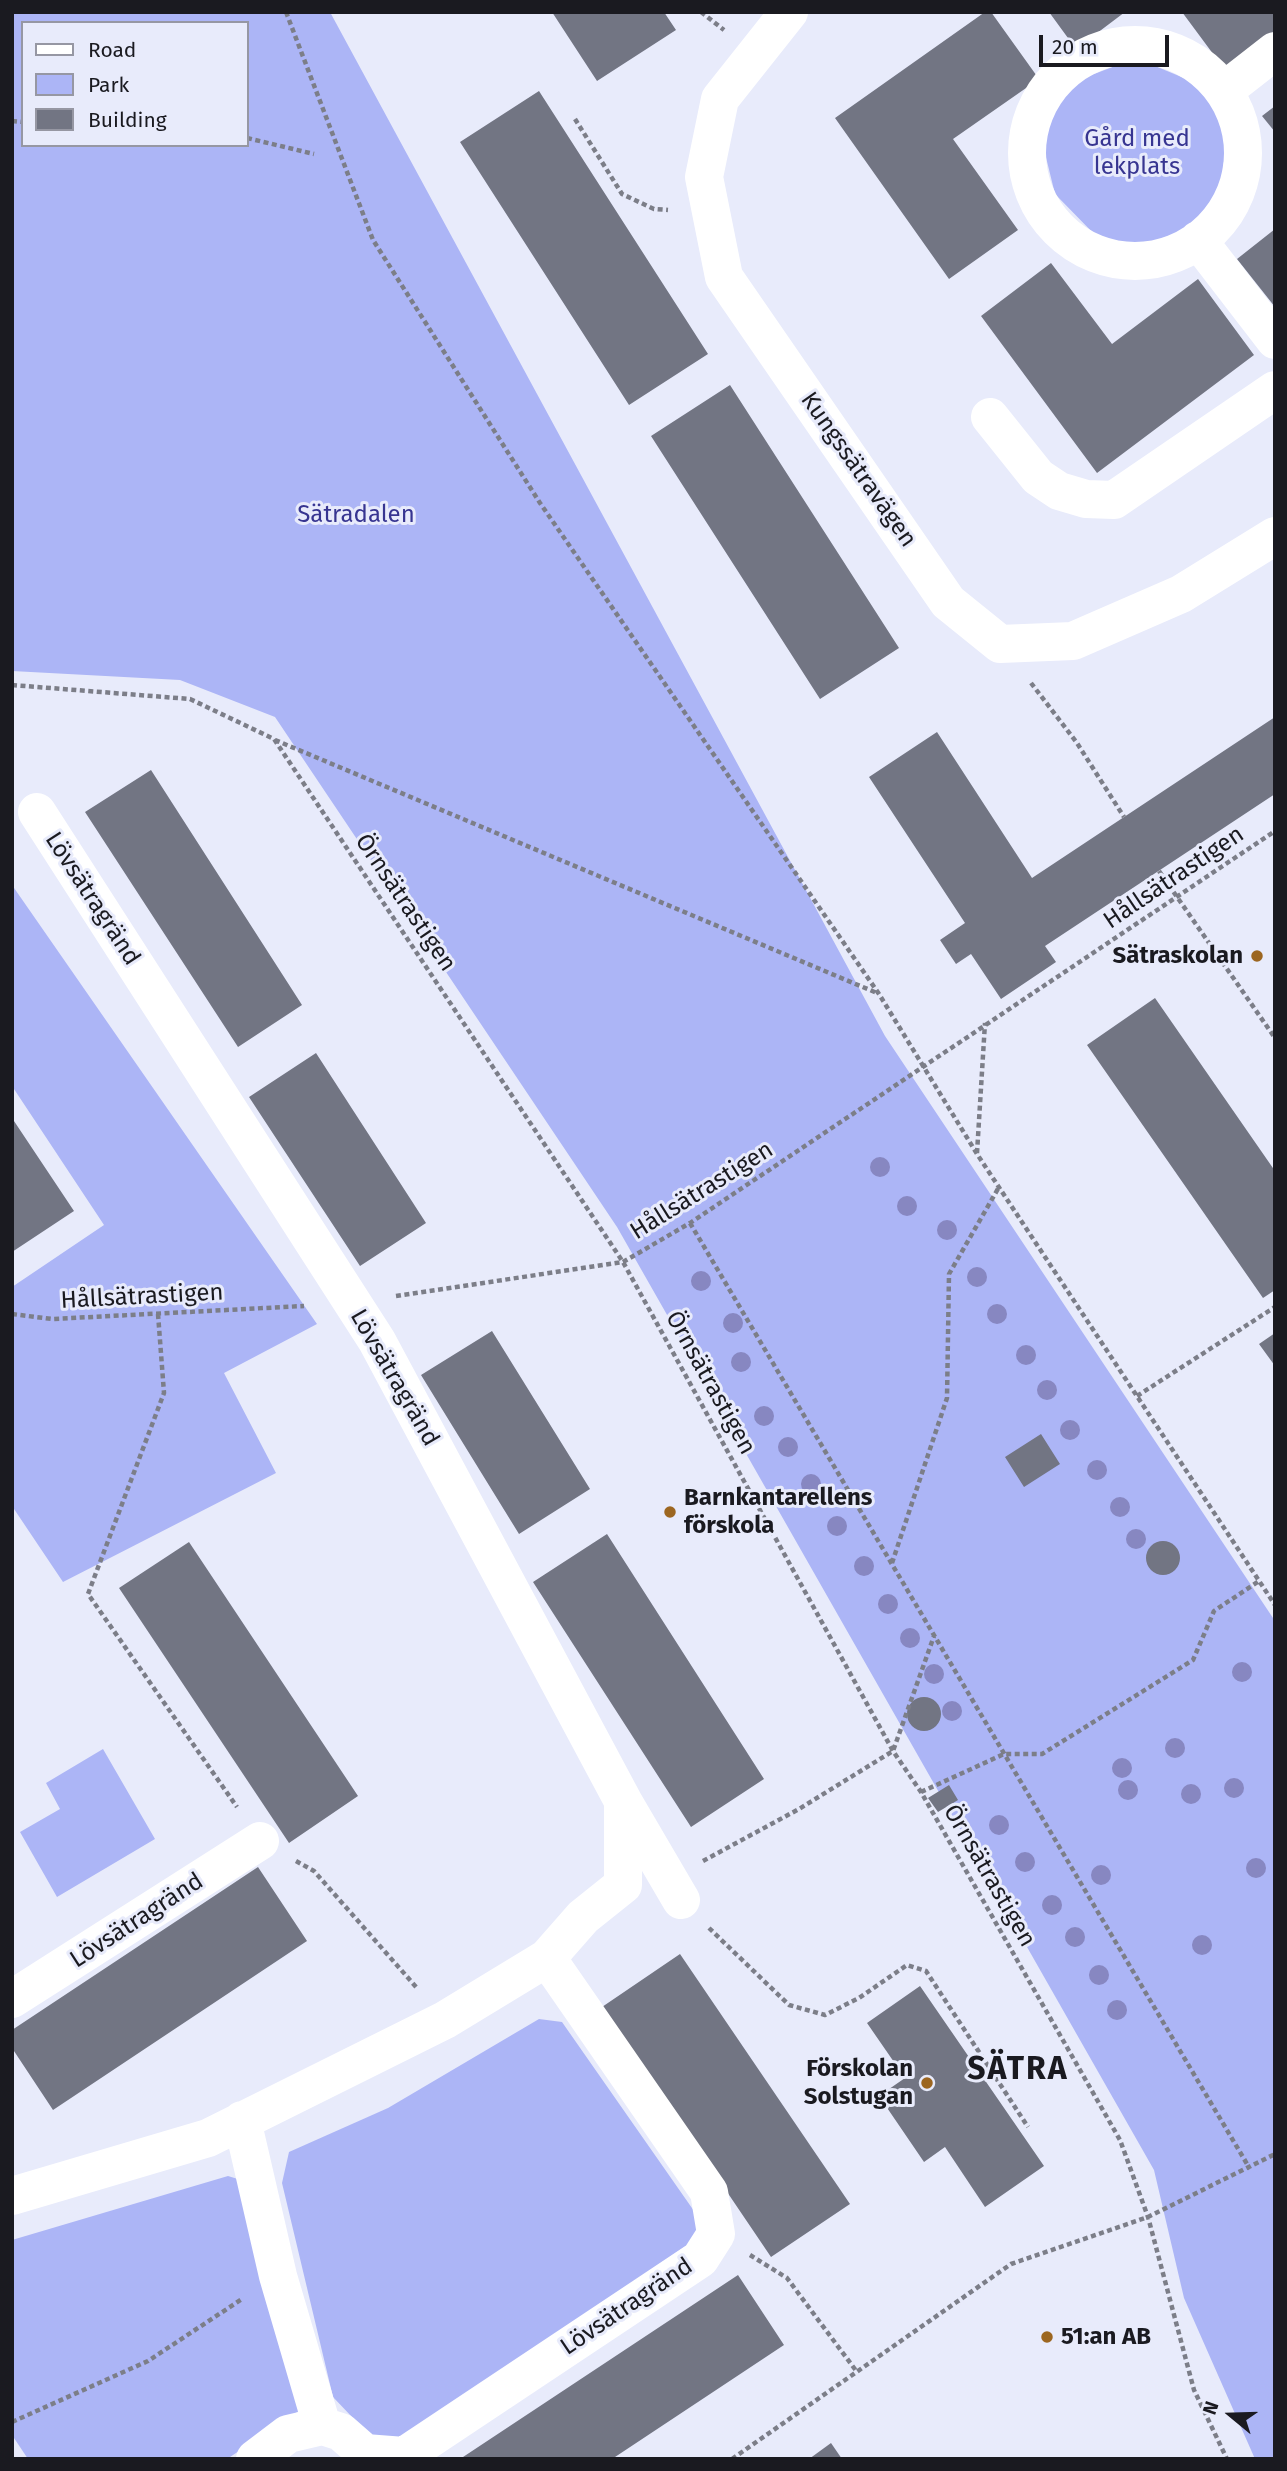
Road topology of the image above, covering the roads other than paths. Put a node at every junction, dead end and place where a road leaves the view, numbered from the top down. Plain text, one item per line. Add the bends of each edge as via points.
1 (789, 12) edge
2 (1275, 51) edge
3 (1225, 90) junction
4 (1198, 240) junction
5 (1275, 340) edge
6 (1275, 390) edge
7 (990, 417) dead end
8 (1275, 536) edge
9 (37, 812) dead end
10 (623, 1801) junction
11 (260, 1841) road end
12 (681, 1900) road end
13 (547, 1958) junction
14 (12, 1999) edge
15 (242, 2120) junction
16 (12, 2196) edge
17 (322, 2426) junction
18 (255, 2459) edge

1 - 8 street, Kungssätravägen via 720,99 704,177 724,276 948,602 1000,644 1073,641 1181,594
2 - 3 street
3 - 4 street via 1242,131 1242,177 1223,218
3 - 4 street via 1191,59 1148,44 1102,48 1063,71 1036,107 1026,152 1035,196 1061,233 1100,257 1145,262 1188,248
4 - 5 street
6 - 7 street via 1114,500 1086,499 1059,491 1038,477
9 - 10 street, Lövsätragränd via 377,1340
10 - 12 street
10 - 13 street, Lövsätragränd via 622,1885 583,1917
11 - 14 street, Lövsätragränd
13 - 15 street, Lövsätragränd via 445,2021
13 - 17 street, Lövsätragränd via 709,2192 716,2234 699,2259 404,2456 365,2454 341,2432
15 - 16 street, Lövsätragränd via 208,2138
15 - 17 street via 278,2276
17 - 18 street via 288,2434

